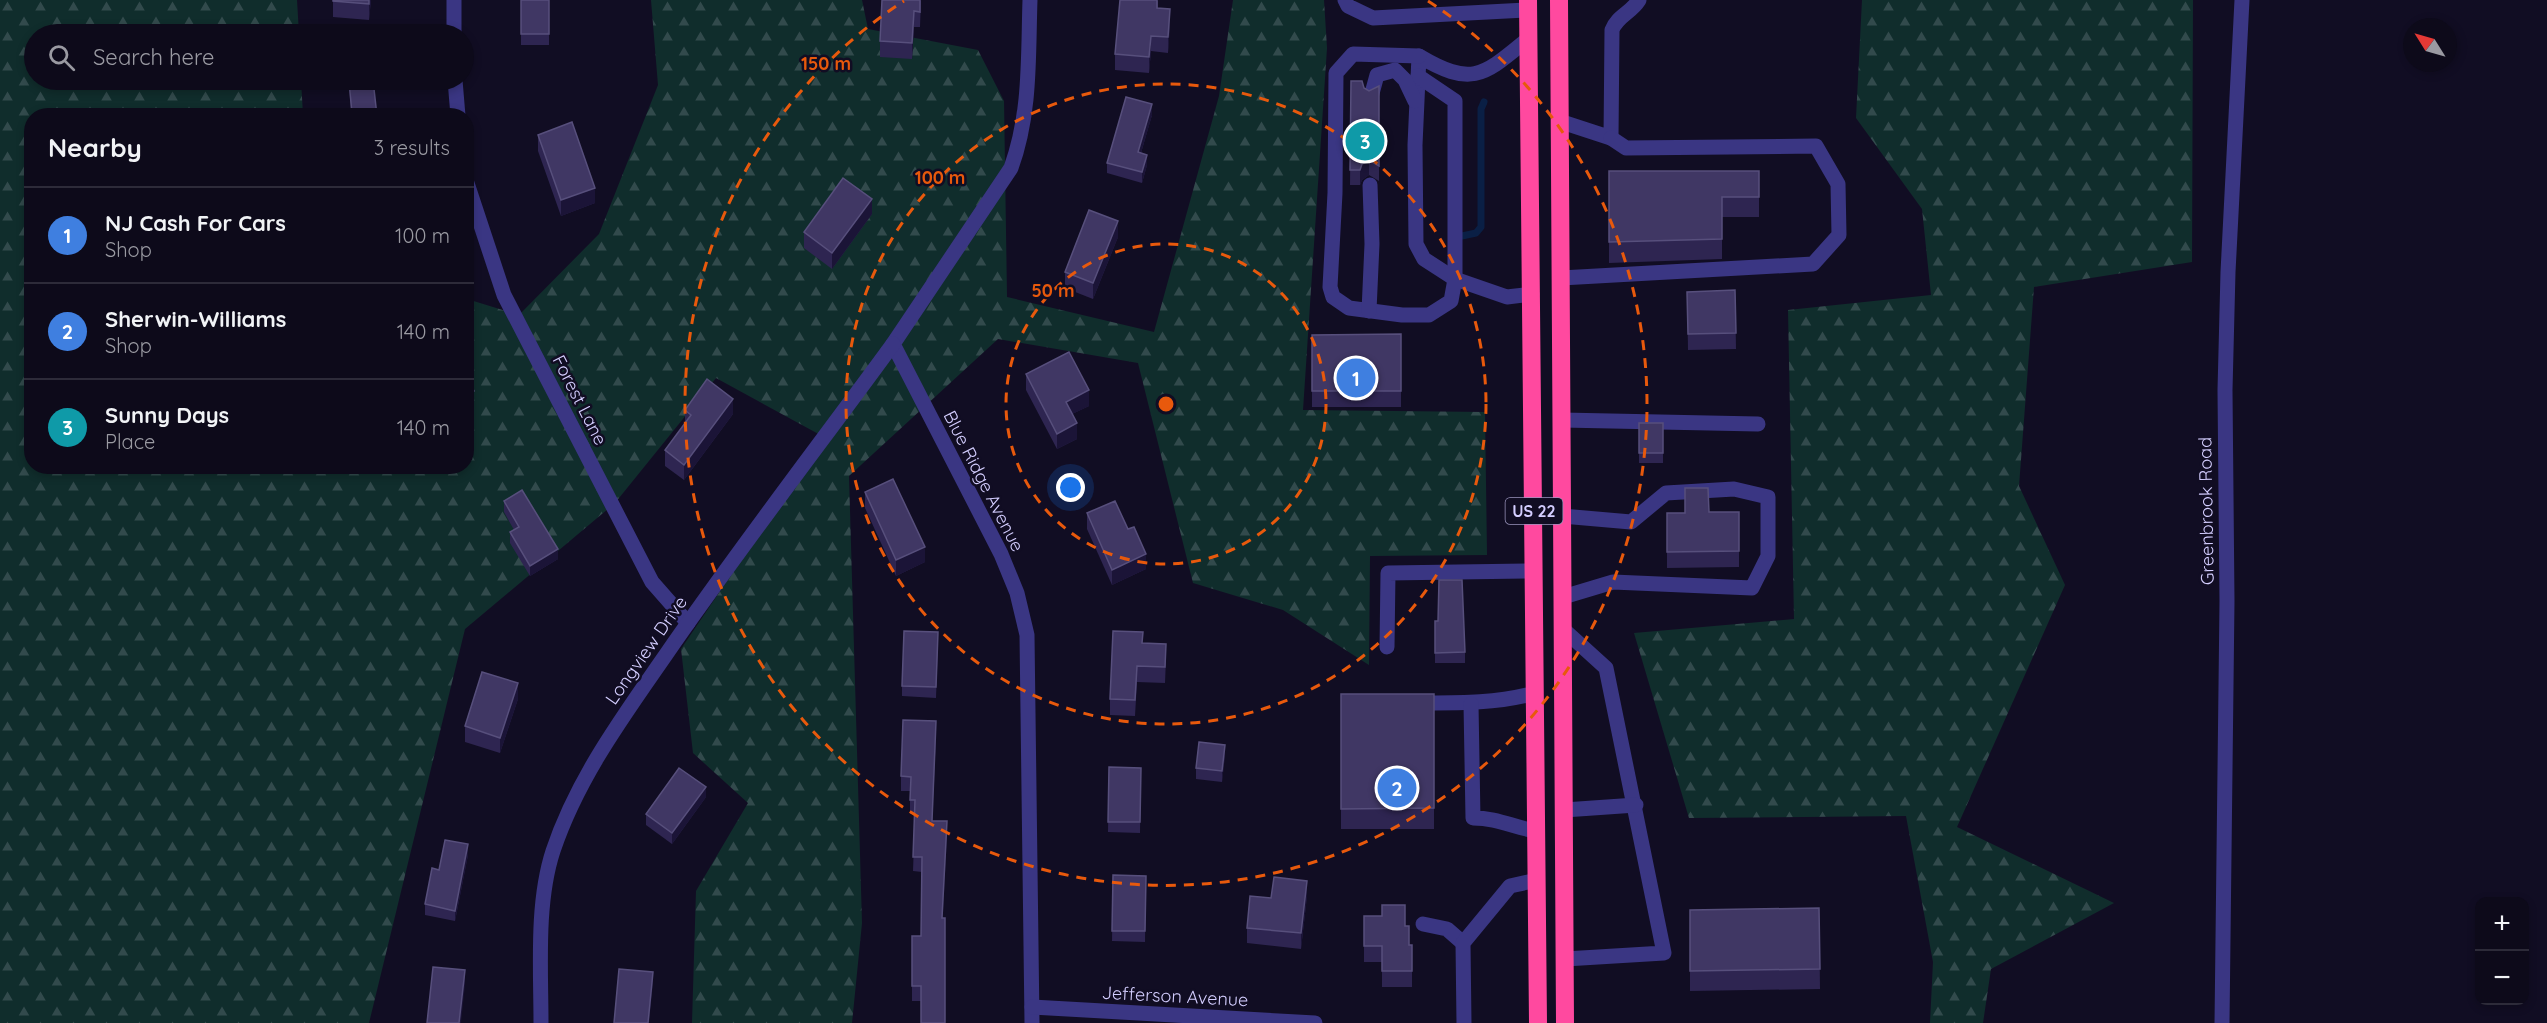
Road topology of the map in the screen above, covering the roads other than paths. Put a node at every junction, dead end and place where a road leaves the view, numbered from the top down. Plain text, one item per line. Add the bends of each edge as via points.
1 (454, 0) edge
2 (1030, 0) edge
3 (1345, 0) edge
4 (1559, 0) edge
5 (1639, 0) edge
6 (2242, 0) edge
7 (1528, 5) edge
8 (1449, 6) edge
9 (454, 24) edge
10 (1528, 39) junction
11 (1419, 56) junction
12 (1418, 76) junction
13 (456, 90) edge
14 (1371, 97) edge
15 (1416, 102) junction
16 (457, 108) edge
17 (1559, 121) junction
18 (1611, 138) junction
19 (1370, 185) dead end
20 (474, 204) edge
21 (1561, 278) junction
22 (1455, 279) junction
23 (1532, 294) junction
24 (1369, 311) junction
25 (893, 344) junction
26 (1562, 420) junction
27 (1758, 424) dead end
28 (1562, 516) junction
29 (1534, 571) junction
30 (1563, 597) junction
31 (688, 623) junction
32 (1563, 629) junction
33 (1387, 648) dead end
34 (1535, 693) junction
35 (1404, 703) edge
36 (1472, 704) junction
37 (1636, 805) junction
38 (1564, 810) junction
39 (1536, 831) junction
40 (1537, 880) junction
41 (1423, 924) dead end
42 (1463, 942) junction
43 (1565, 959) junction
44 (1032, 1007) junction
45 (541, 1023) edge
46 (1032, 1023) edge
47 (1315, 1023) edge
48 (1464, 1023) edge
49 (1538, 1023) edge
50 (1565, 1023) edge
51 (2222, 1023) edge

1 - 9 street
2 - 25 street via 1026,111 1011,168
3 - 8 street via 1348,6 1373,18
4 - 17 highway, US 22
5 - 18 street via 1616,21 1612,30
6 - 51 street, Greenbrook Road via 2225,390
7 - 8 street
7 - 10 highway, US 22
10 - 11 street via 1479,75 1463,76
10 - 23 highway, US 22
11 - 12 street
11 - 24 street via 1353,54 1336,74 1330,287 1333,297 1349,308
12 - 15 street
12 - 22 street via 1455,101
13 - 16 street
14 - 15 street via 1377,75 1395,70
15 - 22 street via 1416,244 1424,259
17 - 18 street
17 - 21 highway, US 22
18 - 21 street via 1626,148 1816,146 1838,184 1839,235 1813,264
19 - 24 street
20 - 31 street, Forest Lane via 504,295 652,582
21 - 26 highway, US 22
22 - 23 street via 1507,297
22 - 24 street via 1451,301 1429,315
23 - 29 highway, US 22
25 - 31 street, Longview Drive
25 - 44 street, Blue Ridge Avenue via 1001,555 1017,592 1027,634
26 - 27 street
26 - 28 highway, US 22
28 - 30 highway, US 22
28 - 30 street via 1631,522 1666,493 1734,489 1768,497 1768,556 1752,588 1613,582
29 - 33 street via 1388,573
29 - 34 highway, US 22
30 - 32 highway, US 22
31 - 45 street, Longview Drive via 583,780 552,852 541,935
32 - 37 street via 1606,668
32 - 38 highway, US 22
34 - 36 street
34 - 39 highway, US 22
35 - 36 street
36 - 39 street via 1473,818 1495,818
37 - 38 street
37 - 43 street via 1664,953
38 - 43 highway, US 22
39 - 40 highway, US 22
40 - 42 street via 1510,886
40 - 49 highway, US 22
41 - 42 street via 1447,929
42 - 48 street
43 - 50 highway, US 22
44 - 46 street, Blue Ridge Avenue
44 - 47 street, Jefferson Avenue

